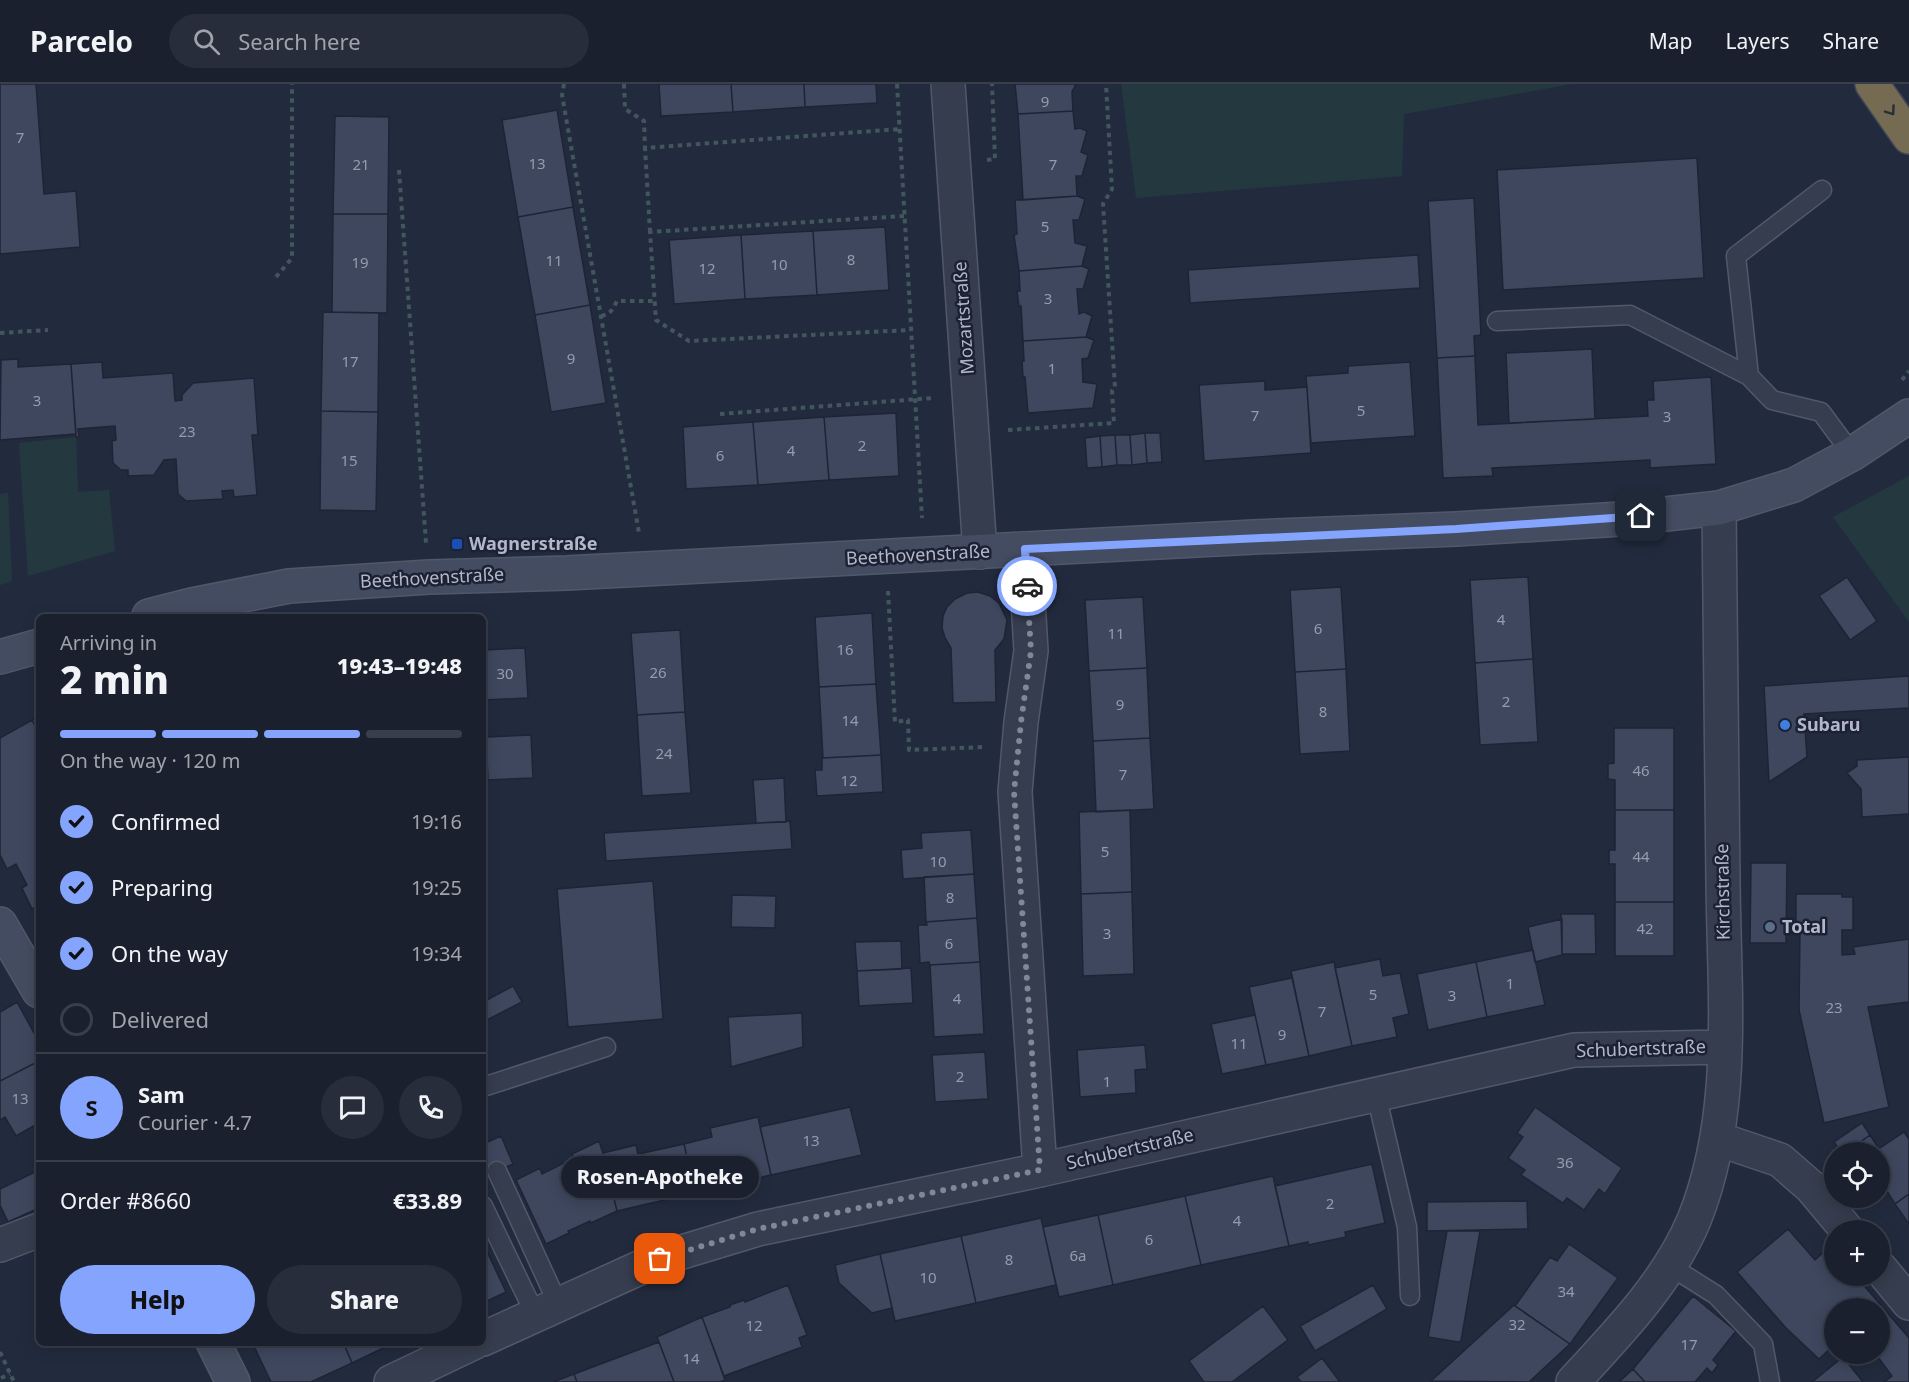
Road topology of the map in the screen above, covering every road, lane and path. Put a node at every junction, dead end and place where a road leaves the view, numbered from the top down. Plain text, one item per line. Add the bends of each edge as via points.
1 (292, 84) edge
2 (564, 84) edge
3 (624, 84) edge
4 (897, 84) edge
5 (948, 84) edge
6 (1106, 84) edge
7 (1872, 84) edge
8 (900, 129) junction
9 (1909, 137) edge
10 (645, 148) junction
11 (399, 170) dead end
12 (1822, 190) dead end
13 (904, 216) junction
14 (650, 232) junction
15 (276, 277) dead end
16 (655, 301) junction
17 (601, 316) junction
18 (1497, 321) dead end
19 (48, 330) dead end
20 (910, 330) junction
21 (0, 333) edge
22 (1749, 376) junction
23 (969, 396) junction
24 (914, 399) junction
25 (720, 414) dead end
26 (1909, 416) edge
27 (972, 432) junction
28 (1852, 454) junction
29 (1719, 508) junction
30 (1025, 549) junction
31 (980, 552) junction
32 (924, 555) junction
33 (886, 557) junction
34 (646, 569) junction
35 (429, 577) junction
36 (156, 614) edge
37 (36, 647) edge
38 (0, 657) edge
39 (1018, 746) junction
40 (0, 924) edge
41 (36, 986) edge
42 (606, 1047) dead end
43 (1725, 1047) junction
44 (486, 1086) edge
45 (1376, 1094) junction
46 (1718, 1139) junction
47 (1040, 1170) junction
48 (497, 1171) dead end
49 (486, 1211) edge
50 (1839, 1220) edge
51 (36, 1231) edge
52 (0, 1245) edge
53 (1670, 1266) junction
54 (1890, 1280) edge
55 (1410, 1296) dead end
56 (1909, 1303) edge
57 (546, 1309) junction
58 (486, 1338) edge
59 (215, 1346) edge
60 (467, 1346) edge
61 (0, 1352) edge
62 (10, 1374) junction
63 (1, 1377) edge
64 (14, 1382) edge
65 (233, 1382) edge
66 (391, 1382) edge
67 (1573, 1382) edge
68 (1770, 1382) edge

1 - 15 path via 292,258
2 - 17 path via 562,95
3 - 10 path via 625,109 644,121
4 - 8 path
5 - 23 street, Mozartstraße
6 - 27 path via 1112,189 1103,204 1114,423
7 -> 9 highway
8 - 10 path
8 - 13 path
10 - 14 path
11 - 35 path
12 - 22 lane via 1736,256
13 - 14 path
13 - 20 path
14 - 16 path
16 - 17 path via 617,301 613,310
16 - 20 path via 656,320 689,341
17 - 34 path
18 - 22 lane via 1630,315
19 - 21 path
20 - 24 path
22 - 28 lane via 1772,400 1821,412
23 - 24 path
23 - 27 street, Mozartstraße
24 - 25 path
24 - 32 path
26 - 28 main road, Beethovenstraße
27 - 31 street, Mozartstraße
28 - 29 main road, Beethovenstraße via 1794,485
29 - 30 main road, Beethovenstraße via 1621,519 1456,529
29 - 43 street, Kirchstraße
30 - 31 main road, Beethovenstraße
30 - 39 street via 1031,651
31 - 32 main road, Beethovenstraße
32 - 33 main road, Beethovenstraße
33 - 34 main road, Beethovenstraße
33 - 39 path via 895,722 908,720 909,750
34 - 35 main road, Beethovenstraße
35 - 36 main road, Beethovenstraße via 289,586
37 - 38 main road
39 - 47 street via 1014,792
40 - 41 main road
42 - 44 lane
43 - 45 street, Schubertstraße via 1574,1050
43 - 46 street, Kirchstraße
45 - 47 street, Schubertstraße
45 - 55 lane via 1407,1227
46 - 50 street via 1780,1160 1811,1187
46 - 53 street, Kirchstraße via 1693,1221
47 - 57 street, Schubertstraße via 758,1229 660,1259
48 - 57 lane
49 - 57 lane
51 - 52 street
53 - 67 street, Kirchstraße
53 - 68 lane via 1716,1295 1763,1344
54 - 56 street
57 - 58 street, Schubertstraße
59 - 65 main road
60 - 66 street
61 - 62 path
62 - 63 path
62 - 64 path

